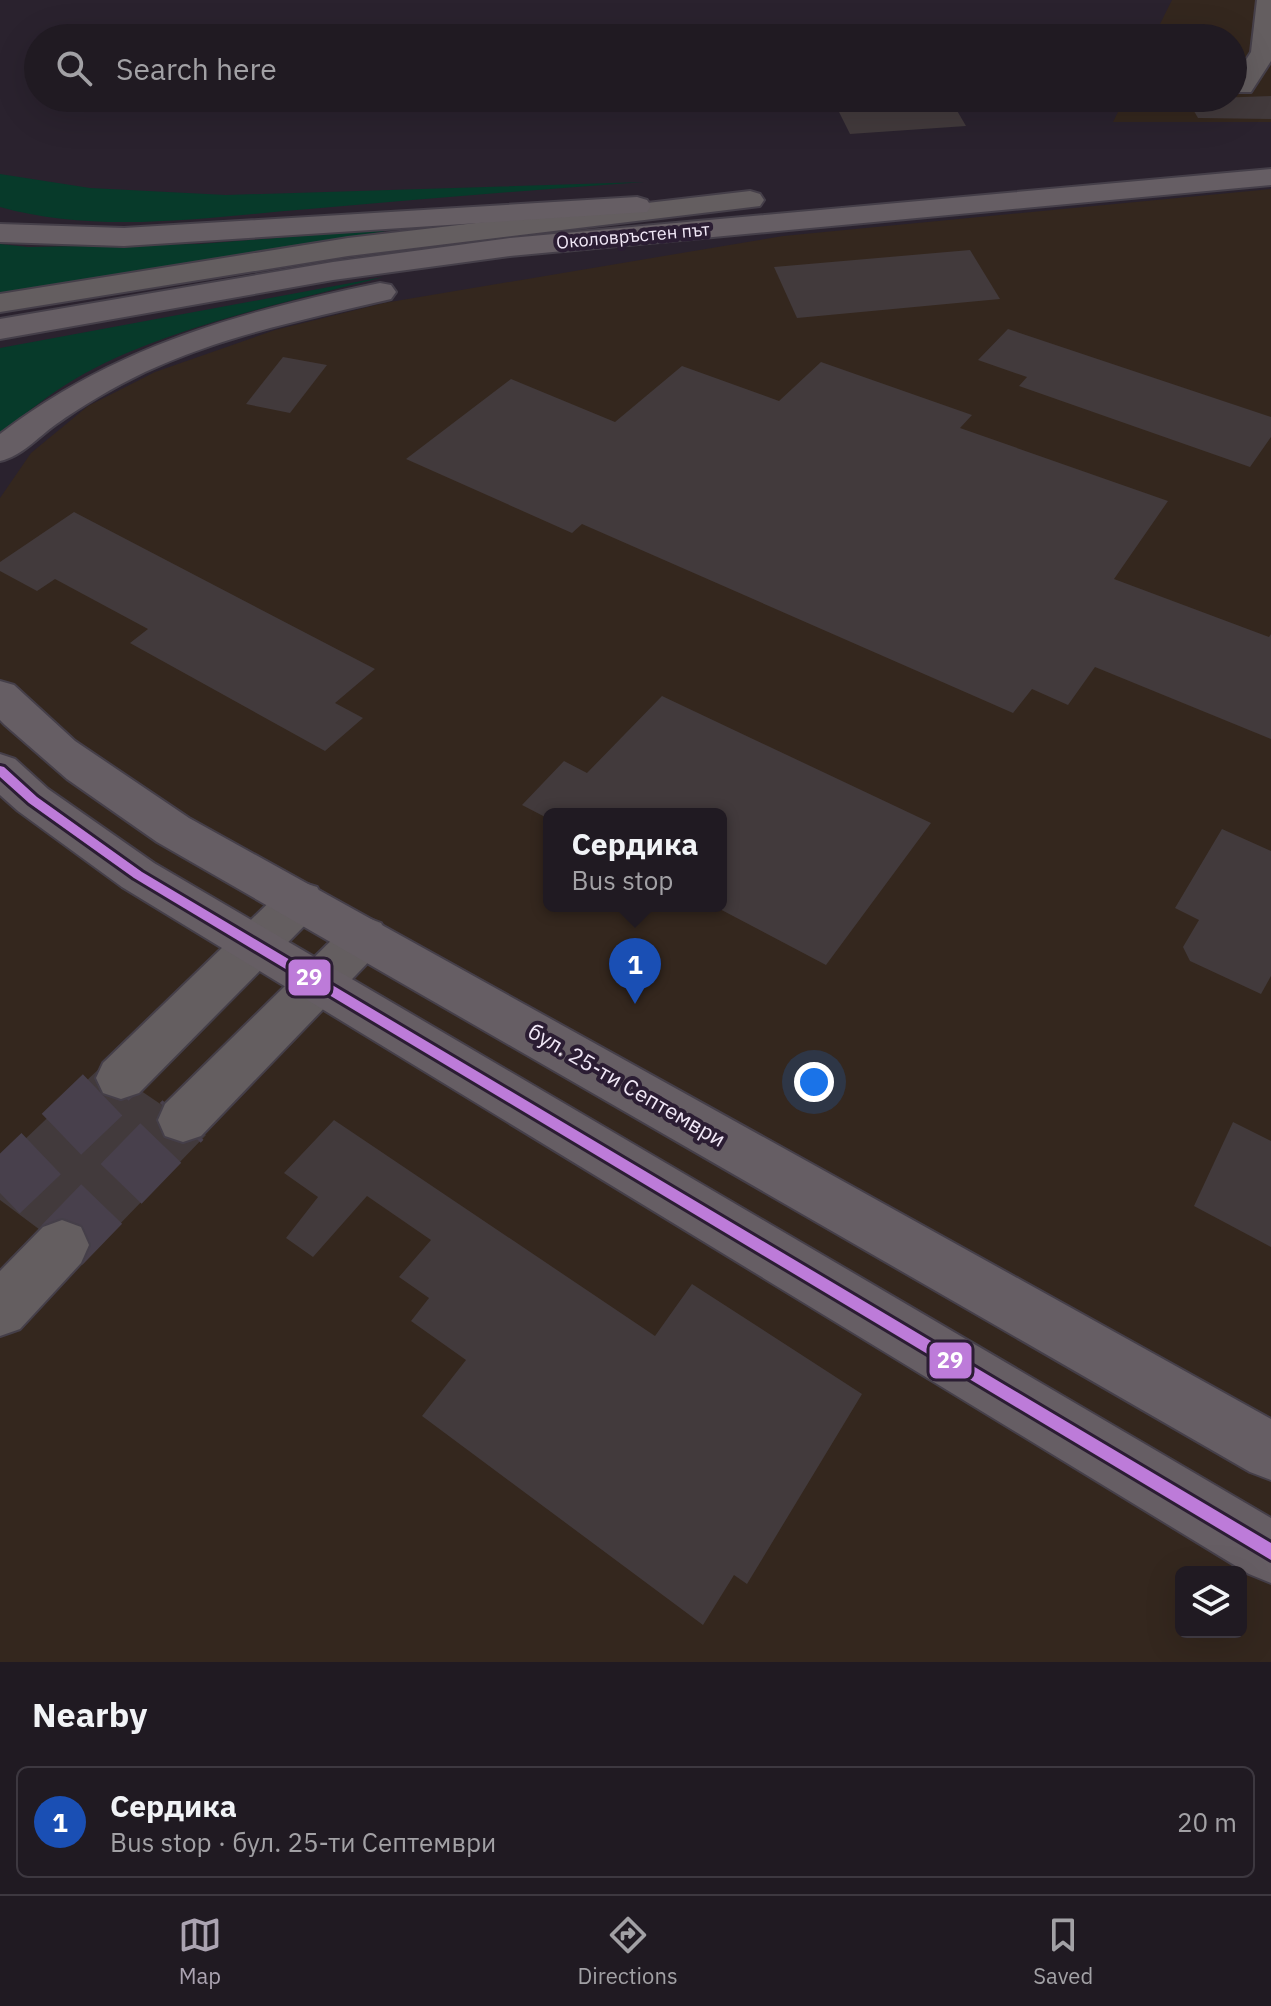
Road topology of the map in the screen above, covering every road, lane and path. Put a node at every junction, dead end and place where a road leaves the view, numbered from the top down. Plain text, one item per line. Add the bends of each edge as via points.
1 (1269, 0) edge
2 (1267, 52) edge
3 (1247, 79) edge
4 (1271, 159) edge
5 (1271, 177) edge
6 (760, 211) junction
7 (0, 233) edge
8 (0, 303) edge
9 (0, 329) edge
10 (0, 451) edge
11 (0, 695) edge
12 (0, 770) edge
13 (301, 900) junction
14 (365, 936) junction
15 (254, 946) junction
16 (319, 984) junction
17 (121, 1078) tunnel mouth
18 (183, 1120) tunnel mouth
19 (62, 1245) tunnel mouth
20 (0, 1310) edge
21 (1271, 1451) edge
22 (1271, 1552) edge

1 - 2 street
2 - 3 street
4 - 6 main road, Околовръстен път
5 - 6 main road, Околовръстен път
6 - 7 main road, Околовръстен път via 124,237
6 - 8 street via 348,247
6 - 9 main road, Околовръстен път via 333,271
6 - 10 main road via 232,328 163,350 104,378
11 - 13 main road, бул. 25-ти Септември via 50,745 104,785 173,830
12 - 15 main road via 89,842
13 - 14 main road, бул. 25-ти Септември
13 - 15 street
14 - 16 street
14 - 21 main road, бул. 25-ти Септември
15 - 16 main road
15 - 17 street
16 - 18 street
16 - 22 main road
19 - 20 street

